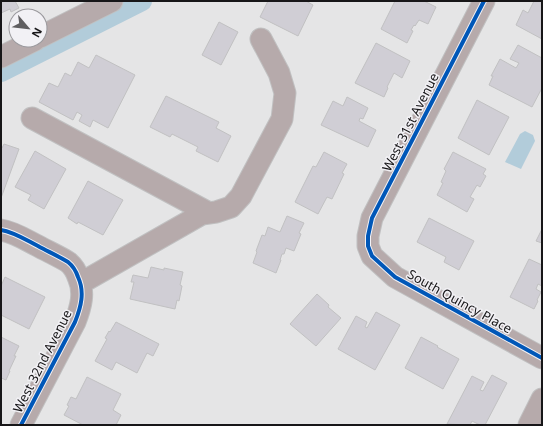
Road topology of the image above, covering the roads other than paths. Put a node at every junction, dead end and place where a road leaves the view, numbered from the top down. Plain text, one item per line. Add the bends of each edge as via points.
1 (112, 1) edge
2 (484, 1) edge
3 (48, 33) edge
4 (261, 39) dead end
5 (19, 48) edge
6 (1, 57) edge
7 (32, 118) dead end
8 (209, 213) junction
9 (1, 230) edge
10 (372, 256) joint
11 (81, 283) junction
12 (542, 358) edge
13 (542, 399) edge
14 (21, 425) edge
15 (529, 425) edge

1 - 3 street
2 - 10 street, West 31st Avenue via 372,218 368,236
4 - 8 street via 279,73 285,93 282,119 241,196 231,207
5 - 6 street
7 - 8 street
8 - 11 street via 202,214
9 - 11 street via 22,237 69,263
10 - 12 street, South Quincy Place via 395,277
11 - 14 street, West 32nd Avenue via 82,293 75,322
13 - 15 street

